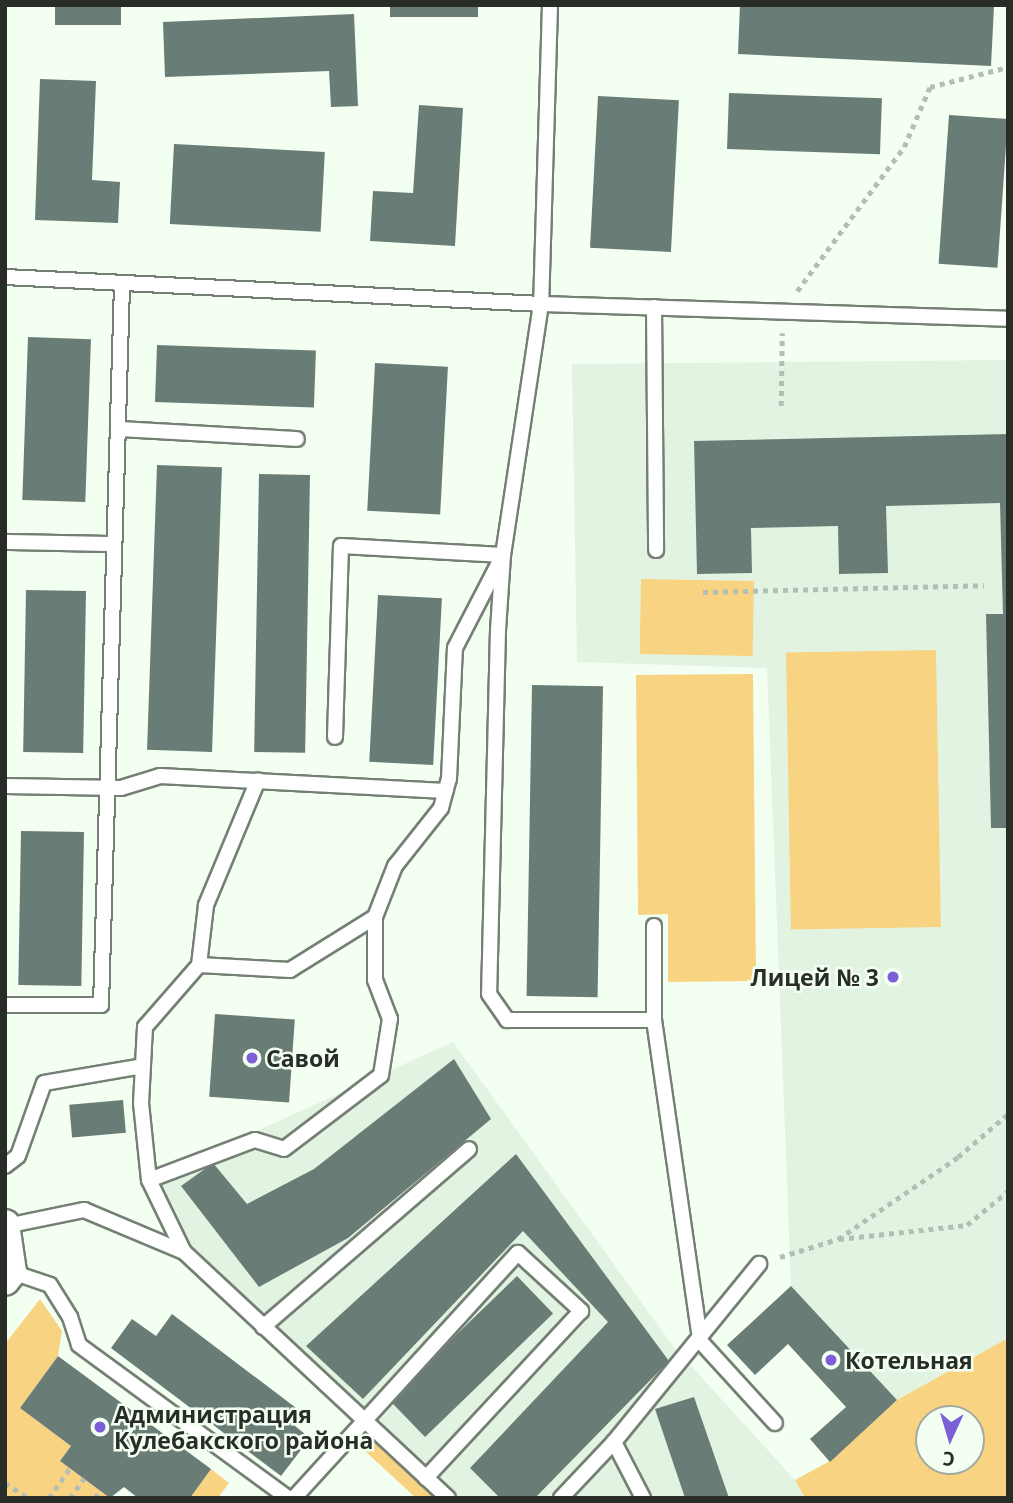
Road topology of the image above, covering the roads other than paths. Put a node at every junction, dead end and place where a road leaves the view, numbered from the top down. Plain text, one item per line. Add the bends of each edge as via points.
1 (550, 5) edge
2 (5, 277) edge
3 (122, 283) junction
4 (541, 304) junction
5 (654, 307) junction
6 (1008, 319) edge
7 (118, 429) junction
8 (297, 439) dead end
9 (5, 542) edge
10 (114, 544) junction
11 (656, 550) dead end
12 (503, 555) junction
13 (335, 737) dead end
14 (258, 780) junction
15 (5, 786) edge
16 (107, 788) junction
17 (446, 791) junction
18 (375, 917) junction
19 (654, 926) dead end
20 (199, 965) junction
21 (5, 1005) edge
22 (653, 1020) junction
23 (143, 1066) junction
24 (470, 1149) dead end
25 (5, 1167) edge
26 (149, 1180) junction
27 (6, 1225) edge
28 (184, 1252) junction
29 (759, 1264) road end
30 (9, 1276) edge
31 (262, 1327) junction
32 (700, 1341) junction
33 (360, 1420) junction
34 (775, 1423) dead end
35 (614, 1442) junction
36 (426, 1479) junction
37 (288, 1498) edge
38 (294, 1498) edge
39 (448, 1498) edge
40 (561, 1498) edge
41 (643, 1498) edge

1 - 4 lane
2 - 3 lane
3 - 4 lane
3 - 7 lane
4 - 5 lane
4 - 12 lane
5 - 6 lane
5 - 11 lane
7 - 8 lane
7 - 10 lane
9 - 10 lane
10 - 16 lane
12 - 13 lane via 341,546
12 - 17 lane via 455,648
12 - 22 lane via 489,994 507,1020
14 - 16 lane via 160,776
14 - 17 lane
14 - 20 lane via 206,905
15 - 16 lane
16 - 21 lane via 101,1005
17 - 18 lane via 441,808 395,866
18 - 20 lane via 290,970
18 - 26 lane via 375,980 390,1019 381,1075 284,1149 255,1140
19 - 22 lane
20 - 23 lane via 145,1027
22 - 32 lane
23 - 25 lane via 44,1083 18,1156
23 - 26 lane via 141,1103
24 - 31 lane
26 - 28 lane
27 - 28 lane via 84,1210
27 - 30 street
28 - 31 lane
29 - 32 lane
30 - 37 lane via 50,1285 70,1317 79,1345
31 - 33 lane
32 - 34 lane
32 - 35 lane
33 - 36 lane
33 - 36 lane via 518,1253 581,1311
33 - 38 lane
35 - 40 lane
35 - 41 lane
36 - 39 lane

